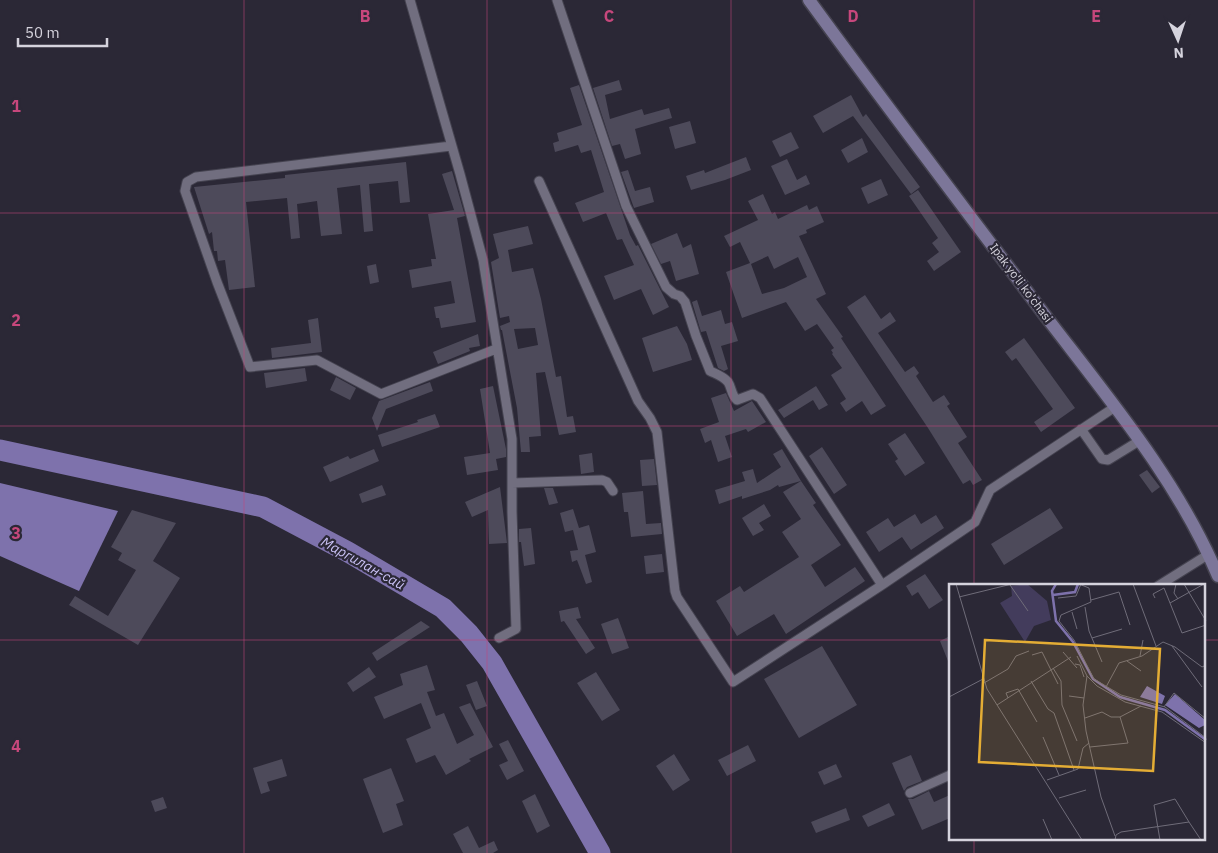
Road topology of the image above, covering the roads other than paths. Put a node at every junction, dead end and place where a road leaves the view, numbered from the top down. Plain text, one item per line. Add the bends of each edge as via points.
1 (410, 0) edge
2 (557, 0) edge
3 (809, 0) edge
4 (452, 146) junction
5 (539, 181) dead end
6 (496, 349) junction
7 (1115, 407) junction
8 (1081, 429) junction
9 (1139, 441) junction
10 (512, 483) junction
11 (613, 491) dead end
12 (1209, 554) junction
13 (1218, 576) edge
14 (1161, 584) edge
15 (882, 585) junction
16 (499, 638) dead end
17 (949, 775) edge
18 (910, 793) dead end

1 - 4 street
2 - 15 street via 626,206 666,287 685,302 710,370 728,381 737,400 753,394 760,398
3 - 7 main road, Ipak yo'li ko'chasi
4 - 6 street via 483,260
4 - 6 street via 196,177 187,182 185,191 250,367 317,360 381,394
5 - 15 street via 638,401 657,432 677,597 733,682
6 - 10 street via 512,439
7 - 8 street
7 - 9 main road, Ipak yo'li ko'chasi
8 - 9 street via 1102,459 1108,460
8 - 15 street via 990,490 975,522
9 - 12 main road, Ipak yo'li ko'chasi via 1189,516
10 - 11 street via 602,480 608,482
10 - 16 street via 516,629
12 - 13 main road, Ipak yo'li ko'chasi
12 - 14 street
17 - 18 street

